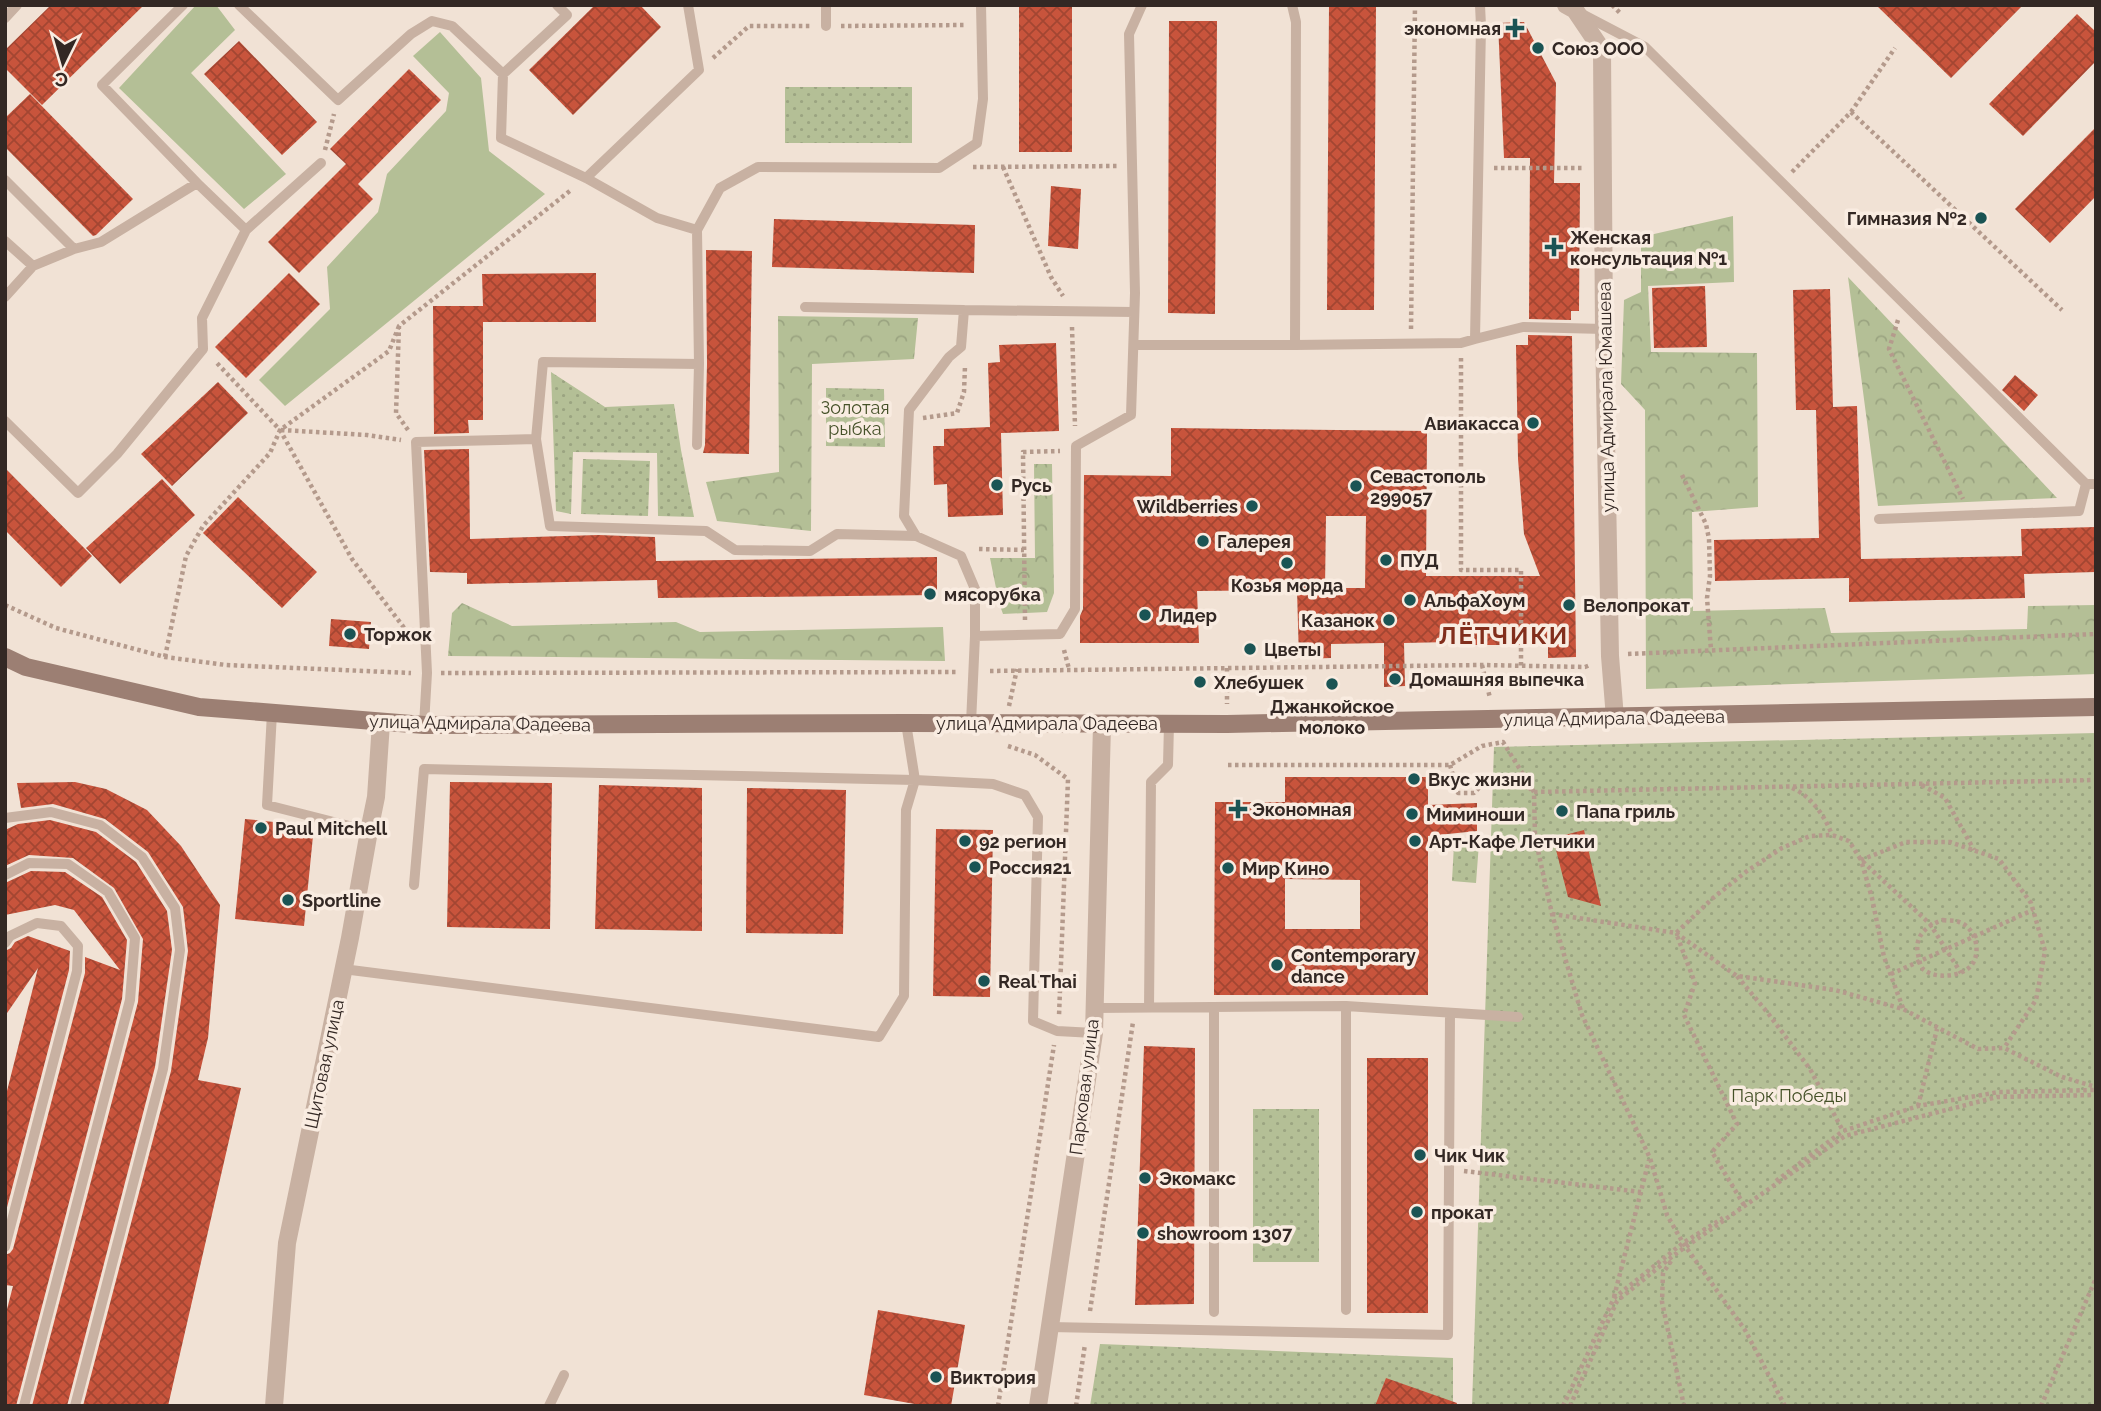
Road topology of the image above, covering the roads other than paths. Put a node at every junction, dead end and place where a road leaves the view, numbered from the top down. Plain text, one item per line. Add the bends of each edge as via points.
1 (17, 5) edge
2 (183, 5) edge
3 (239, 5) edge
4 (557, 5) edge
5 (688, 5) edge
6 (826, 5) edge
7 (981, 5) edge
8 (1142, 5) edge
9 (1292, 5) edge
10 (1480, 5) edge
11 (1571, 8) edge
12 (5, 18) edge
13 (826, 26) road end
14 (503, 74) junction
15 (321, 163) road end
16 (586, 178) junction
17 (5, 180) edge
18 (197, 183) junction
19 (246, 230) junction
20 (697, 230) junction
21 (5, 241) edge
22 (74, 250) junction
23 (33, 267) junction
24 (5, 297) edge
25 (805, 307) dead end
26 (964, 310) junction
27 (1134, 312) junction
28 (1604, 329) junction
29 (1475, 339) junction
30 (1133, 345) junction
31 (1295, 345) junction
32 (699, 363) junction
33 (5, 421) edge
34 (536, 439) junction
35 (697, 444) dead end
36 (2091, 484) edge
37 (1879, 519) dead end
38 (916, 536) junction
39 (975, 636) junction
40 (5, 657) edge
41 (2096, 707) edge
42 (272, 713) junction
43 (1615, 718) junction
44 (381, 723) junction
45 (906, 723) junction
46 (971, 723) junction
47 (1102, 724) junction
48 (1169, 724) junction
49 (424, 725) junction
50 (915, 780) junction
51 (5, 818) edge
52 (369, 831) junction
53 (5, 875) edge
54 (414, 885) dead end
55 (5, 943) edge
56 (343, 969) junction
57 (1346, 1006) junction
58 (1214, 1007) junction
59 (1093, 1008) junction
60 (1149, 1008) junction
61 (1450, 1013) junction
62 (1518, 1017) dead end
63 (1094, 1033) junction
64 (5, 1247) edge
65 (1346, 1310) dead end
66 (1214, 1312) dead end
67 (1051, 1327) junction
68 (564, 1375) dead end
69 (24, 1406) edge
70 (75, 1406) edge
71 (274, 1406) edge
72 (549, 1406) edge
73 (1038, 1406) edge

1 - 12 lane
2 - 18 lane via 102,85
3 - 14 lane via 338,100 411,34 432,21 452,26
4 - 14 lane via 566,15
5 - 16 lane via 699,70
6 - 13 lane
7 - 20 lane via 983,99 977,143 939,168 758,167 720,188
8 - 27 lane via 1129,34
9 - 31 lane via 1296,22
10 - 29 lane
11 - 28 street, улица Адмирала Юмашева via 1602,50
11 - 36 lane via 1646,47
14 - 16 lane via 501,138
15 - 19 lane
16 - 20 lane via 657,218
17 - 22 lane
18 - 19 lane
18 - 22 lane via 101,242
19 - 33 lane via 202,318 203,349 78,494
20 - 32 lane
21 - 23 lane
22 - 23 lane
23 - 24 lane
25 - 26 lane
26 - 27 lane
26 - 38 lane via 961,347 909,410 904,516
27 - 30 lane
28 - 29 lane via 1523,327
28 - 43 street, улица Адмирала Юмашева
29 - 31 lane via 1461,343
30 - 31 lane
30 - 39 lane via 1131,415 1076,446 1075,609 1060,634
32 - 34 lane via 542,362
32 - 35 lane
34 - 38 lane via 550,526 706,531 735,550 810,551 837,534
34 - 49 lane via 416,442 427,673
36 - 37 lane via 2079,511
38 - 39 lane via 961,556 975,589
39 - 46 lane
40 - 42 main road, улица Адмирала Фадеева via 26,667 199,707
41 - 43 main road, улица Адмирала Фадеева
42 - 44 main road, улица Адмирала Фадеева
42 - 52 lane via 267,805
43 - 48 main road, улица Адмирала Фадеева
44 - 49 main road, улица Адмирала Фадеева
44 - 52 street, Щитовая улица
45 - 46 main road, улица Адмирала Фадеева
45 - 49 main road, улица Адмирала Фадеева
45 - 50 lane
46 - 47 main road, улица Адмирала Фадеева
47 - 48 main road, улица Адмирала Фадеева
47 - 59 street, Парковая улица
48 - 60 lane via 1168,765 1151,782
50 - 54 lane via 424,769
50 - 56 lane via 906,810 904,996 879,1037
50 - 63 lane via 993,784 1025,795 1038,817 1033,1021 1057,1031
51 - 70 lane via 51,812 100,825 142,857 175,908 180,950 163,1069
52 - 56 street, Щитовая улица
53 - 69 lane via 29,863 68,864 108,892 135,938 130,1000
55 - 64 lane via 37,923 61,926 78,946 77,971
56 - 71 street, Щитовая улица via 287,1244
57 - 58 lane
57 - 61 lane
57 - 65 lane
58 - 60 lane
58 - 66 lane
59 - 60 lane
59 - 63 street, Парковая улица
61 - 62 lane
61 - 67 lane via 1448,1335
63 - 67 street, Парковая улица
67 - 73 street, Парковая улица
68 - 72 lane

